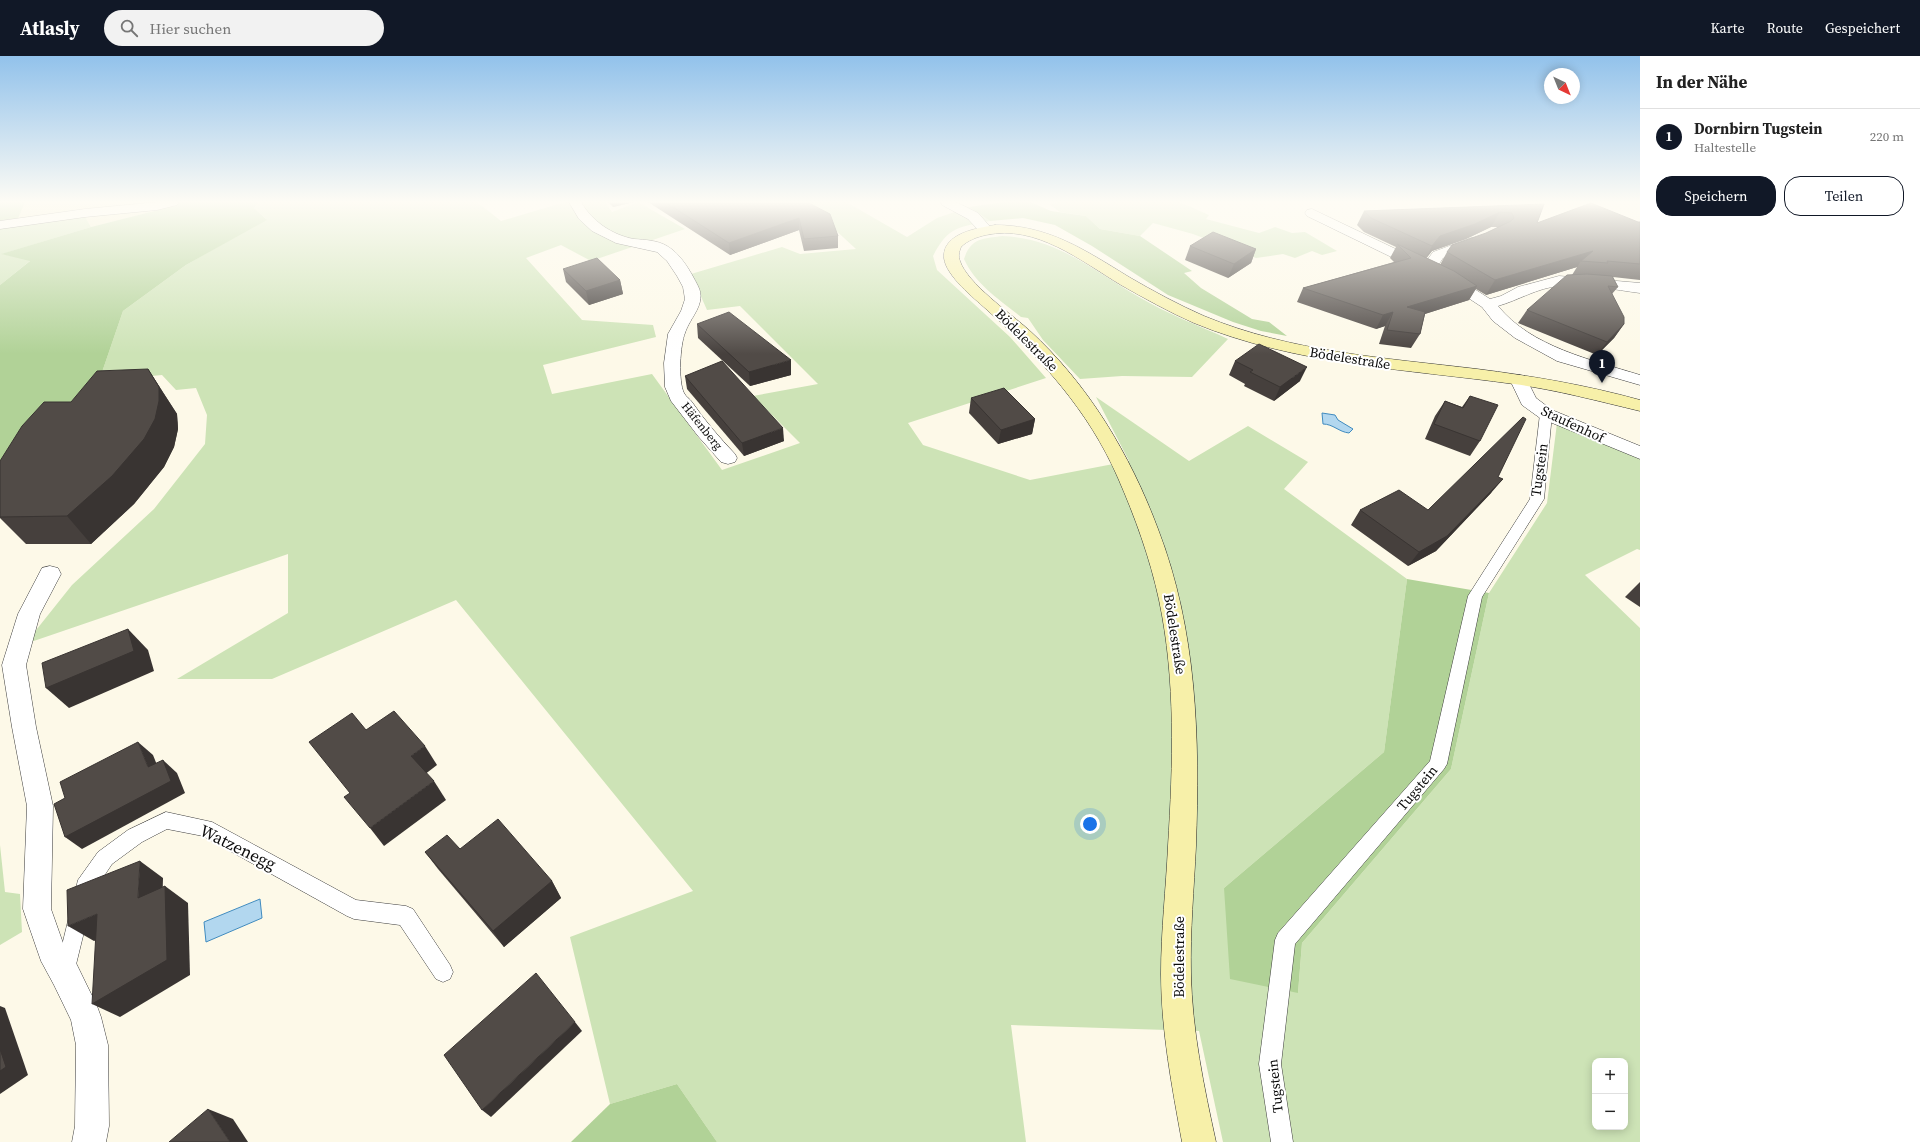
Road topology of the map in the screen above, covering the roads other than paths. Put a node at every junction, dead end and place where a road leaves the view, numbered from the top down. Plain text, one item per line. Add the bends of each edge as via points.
1 (666, 253) edge
2 (952, 253) edge
3 (1078, 253) edge
4 (1394, 253) edge
5 (1444, 253) edge
6 (1428, 269) junction
7 (1640, 288) edge
8 (1488, 304) junction
9 (1519, 380) junction
10 (1640, 380) edge
11 (1640, 406) edge
12 (1546, 414) junction
13 (1640, 453) edge
14 (728, 458) dead end
15 (50, 574) dead end
16 (443, 972) dead end
17 (65, 974) junction
18 (89, 1142) edge
19 (1199, 1142) edge
20 (1282, 1142) edge

1 - 14 street, Häfenberg via 694,292 693,303 676,335 673,358 675,392 697,425
2 - 19 main road, Bödelestraße via 954,266 974,289 1049,360 1099,426 1134,492 1162,567 1170,601 1183,688 1185,734 1176,979 1184,1065
3 - 9 main road, Bödelestraße via 1171,307 1230,332 1310,352 1367,362
4 - 6 street
5 - 6 street via 1438,255
6 - 8 street
7 - 8 street via 1559,281 1523,290 1506,299
8 - 10 street via 1499,318 1521,335 1563,357
9 - 11 main road, Bödelestraße via 1594,393
9 - 12 street, Staufenhof via 1528,401
12 - 13 street, Staufenhof
12 - 20 lane, Tugstein via 1537,499 1475,596 1438,764 1286,940 1270,1064
15 - 17 street via 29,614 14,665 40,806 37,909 51,951
16 - 17 lane, Watzenegg via 406,916 354,909 206,828 166,820 135,836 105,858 85,887
17 - 18 street via 86,1017 92,1045 92,1126

